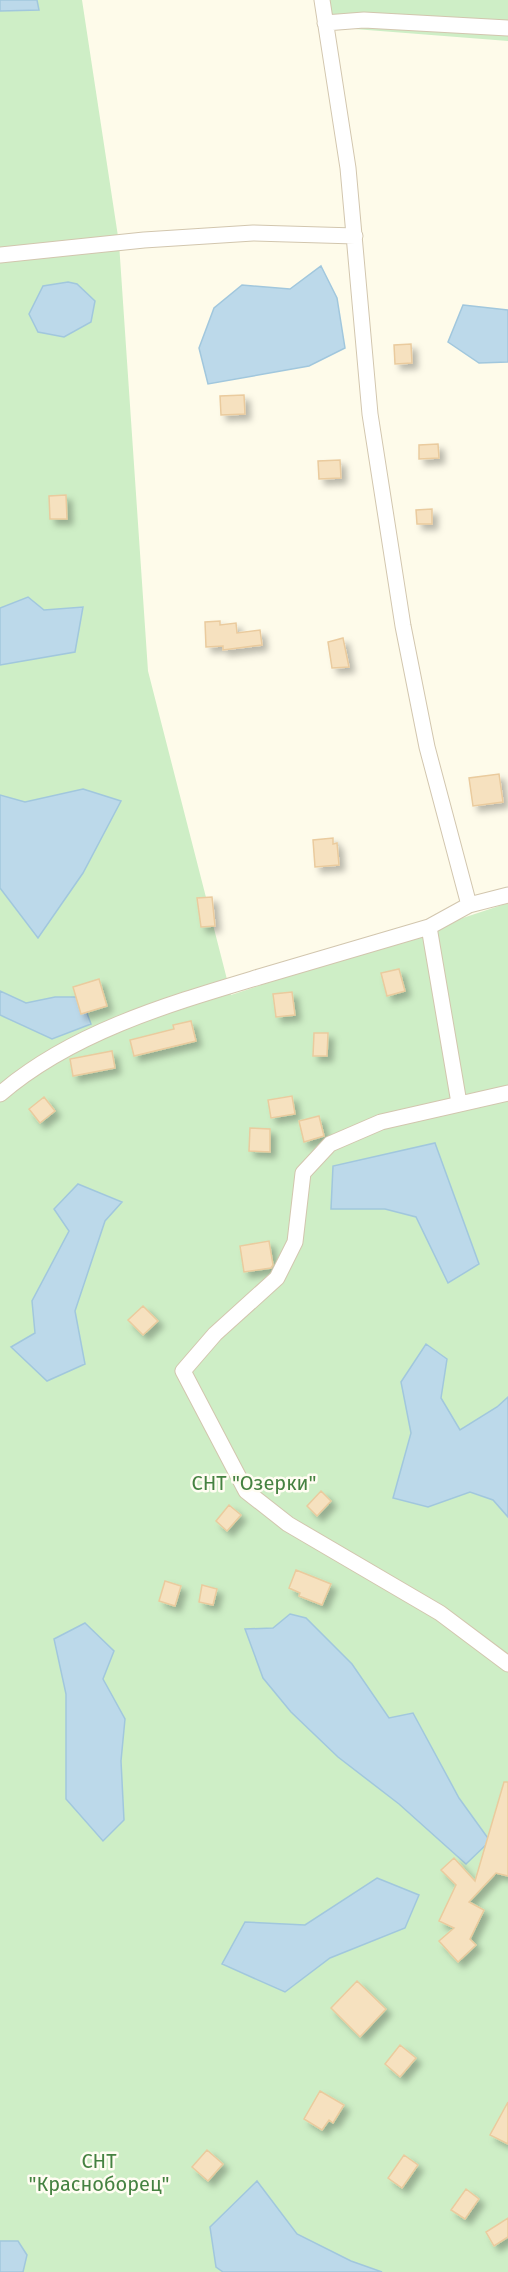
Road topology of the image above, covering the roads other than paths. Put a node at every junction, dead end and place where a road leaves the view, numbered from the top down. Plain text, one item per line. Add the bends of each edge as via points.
1 (322, 0) edge
2 (325, 22) junction
3 (508, 28) edge
4 (355, 236) junction
5 (0, 255) edge
6 (508, 895) edge
7 (469, 905) junction
8 (429, 927) junction
9 (508, 1093) edge
10 (0, 1094) edge
11 (459, 1103) junction
12 (508, 1665) edge

1 - 2 street
2 - 3 street via 364,20
2 - 4 street
4 - 5 street via 253,233
4 - 7 street via 370,414 403,626 427,747
6 - 7 street
7 - 8 street
8 - 10 street via 146,1013 72,1046 24,1074
8 - 11 street
9 - 11 street
11 - 12 street via 381,1122 330,1144 303,1173 295,1242 277,1278 215,1334 183,1371 246,1491 288,1524 440,1613

